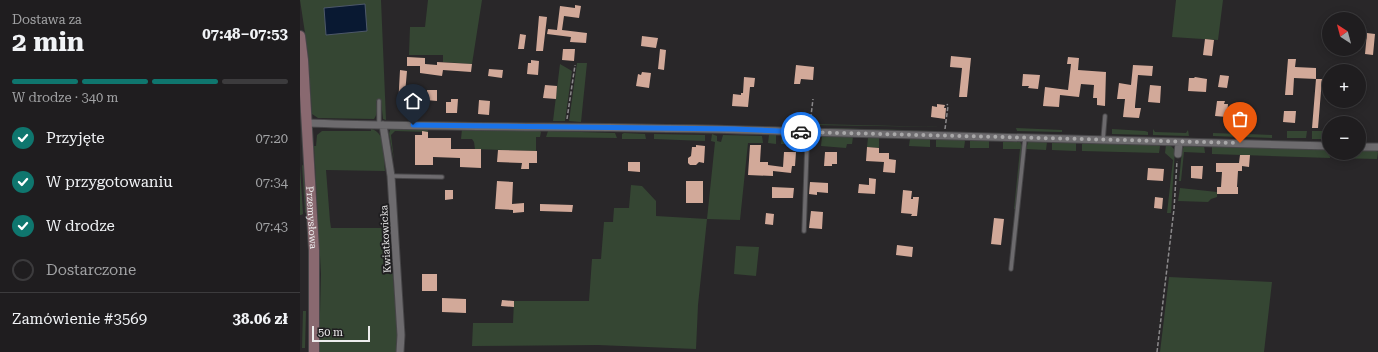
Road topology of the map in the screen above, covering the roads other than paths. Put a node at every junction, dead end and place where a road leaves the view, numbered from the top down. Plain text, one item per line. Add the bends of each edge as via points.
1 (300, 36) edge
2 (379, 101) dead end
3 (1105, 116) dead end
4 (306, 123) junction
5 (381, 125) junction
6 (808, 132) junction
7 (1025, 137) junction
8 (1103, 140) junction
9 (1179, 142) junction
10 (1322, 146) edge
11 (1366, 147) edge
12 (1378, 147) edge
13 (1178, 154) road end
14 (392, 176) junction
15 (442, 177) dead end
16 (804, 231) dead end
17 (1010, 269) dead end
18 (314, 352) edge
19 (400, 352) edge

1 - 4 main road, Przemysłowa
2 - 5 lane
3 - 8 lane
4 - 5 street
4 - 18 main road, Przemysłowa via 314,250
5 - 6 street
5 - 14 street, Kwiatkowicka
6 - 7 street
6 - 16 lane
7 - 8 street
7 - 17 lane
8 - 9 street
9 - 10 street
9 - 13 street
11 - 12 street
14 - 15 lane
14 - 19 street, Kwiatkowicka

